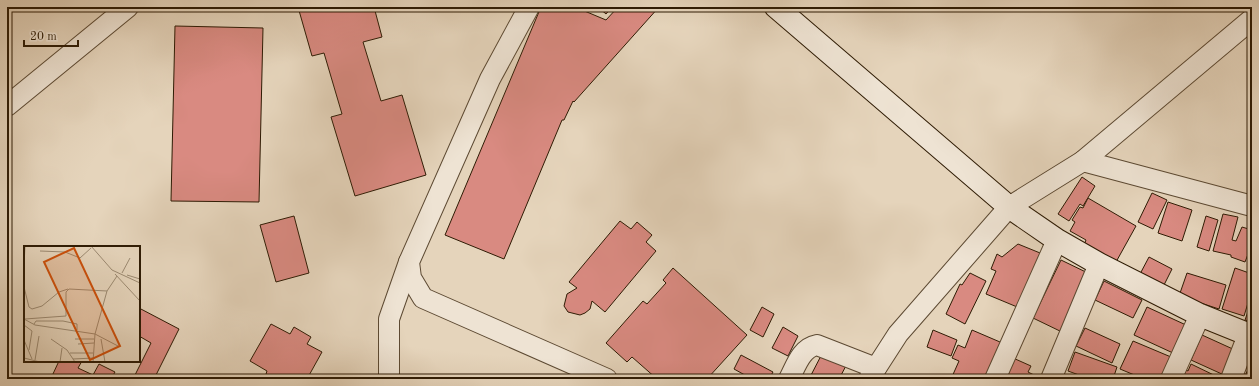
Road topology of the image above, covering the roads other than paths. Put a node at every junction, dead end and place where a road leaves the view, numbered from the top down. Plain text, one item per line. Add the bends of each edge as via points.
1 (128, 7) edge
2 (529, 7) edge
3 (776, 7) edge
4 (1252, 18) edge
5 (7, 106) edge
6 (1083, 161) junction
7 (1252, 206) edge
8 (1009, 207) junction
9 (1057, 240) junction
10 (409, 262) junction
11 (1098, 264) junction
12 (1200, 315) junction
13 (1250, 335) edge
14 (873, 374) edge
15 (389, 379) edge
16 (607, 379) edge
17 (789, 379) edge
18 (995, 379) edge
19 (1051, 379) edge
20 (1172, 379) edge
21 (1231, 379) edge

1 - 5 street
2 - 10 street via 490,79
3 - 8 main road
4 - 6 street
6 - 7 street
6 - 8 street
8 - 9 main road
8 - 14 street via 898,334
9 - 11 main road
9 - 18 street
10 - 15 street via 389,319
10 - 16 street via 411,278 423,298
11 - 12 main road
11 - 19 street
12 - 13 main road
12 - 20 street
13 - 21 street
14 - 17 street via 817,345 810,346 804,352

